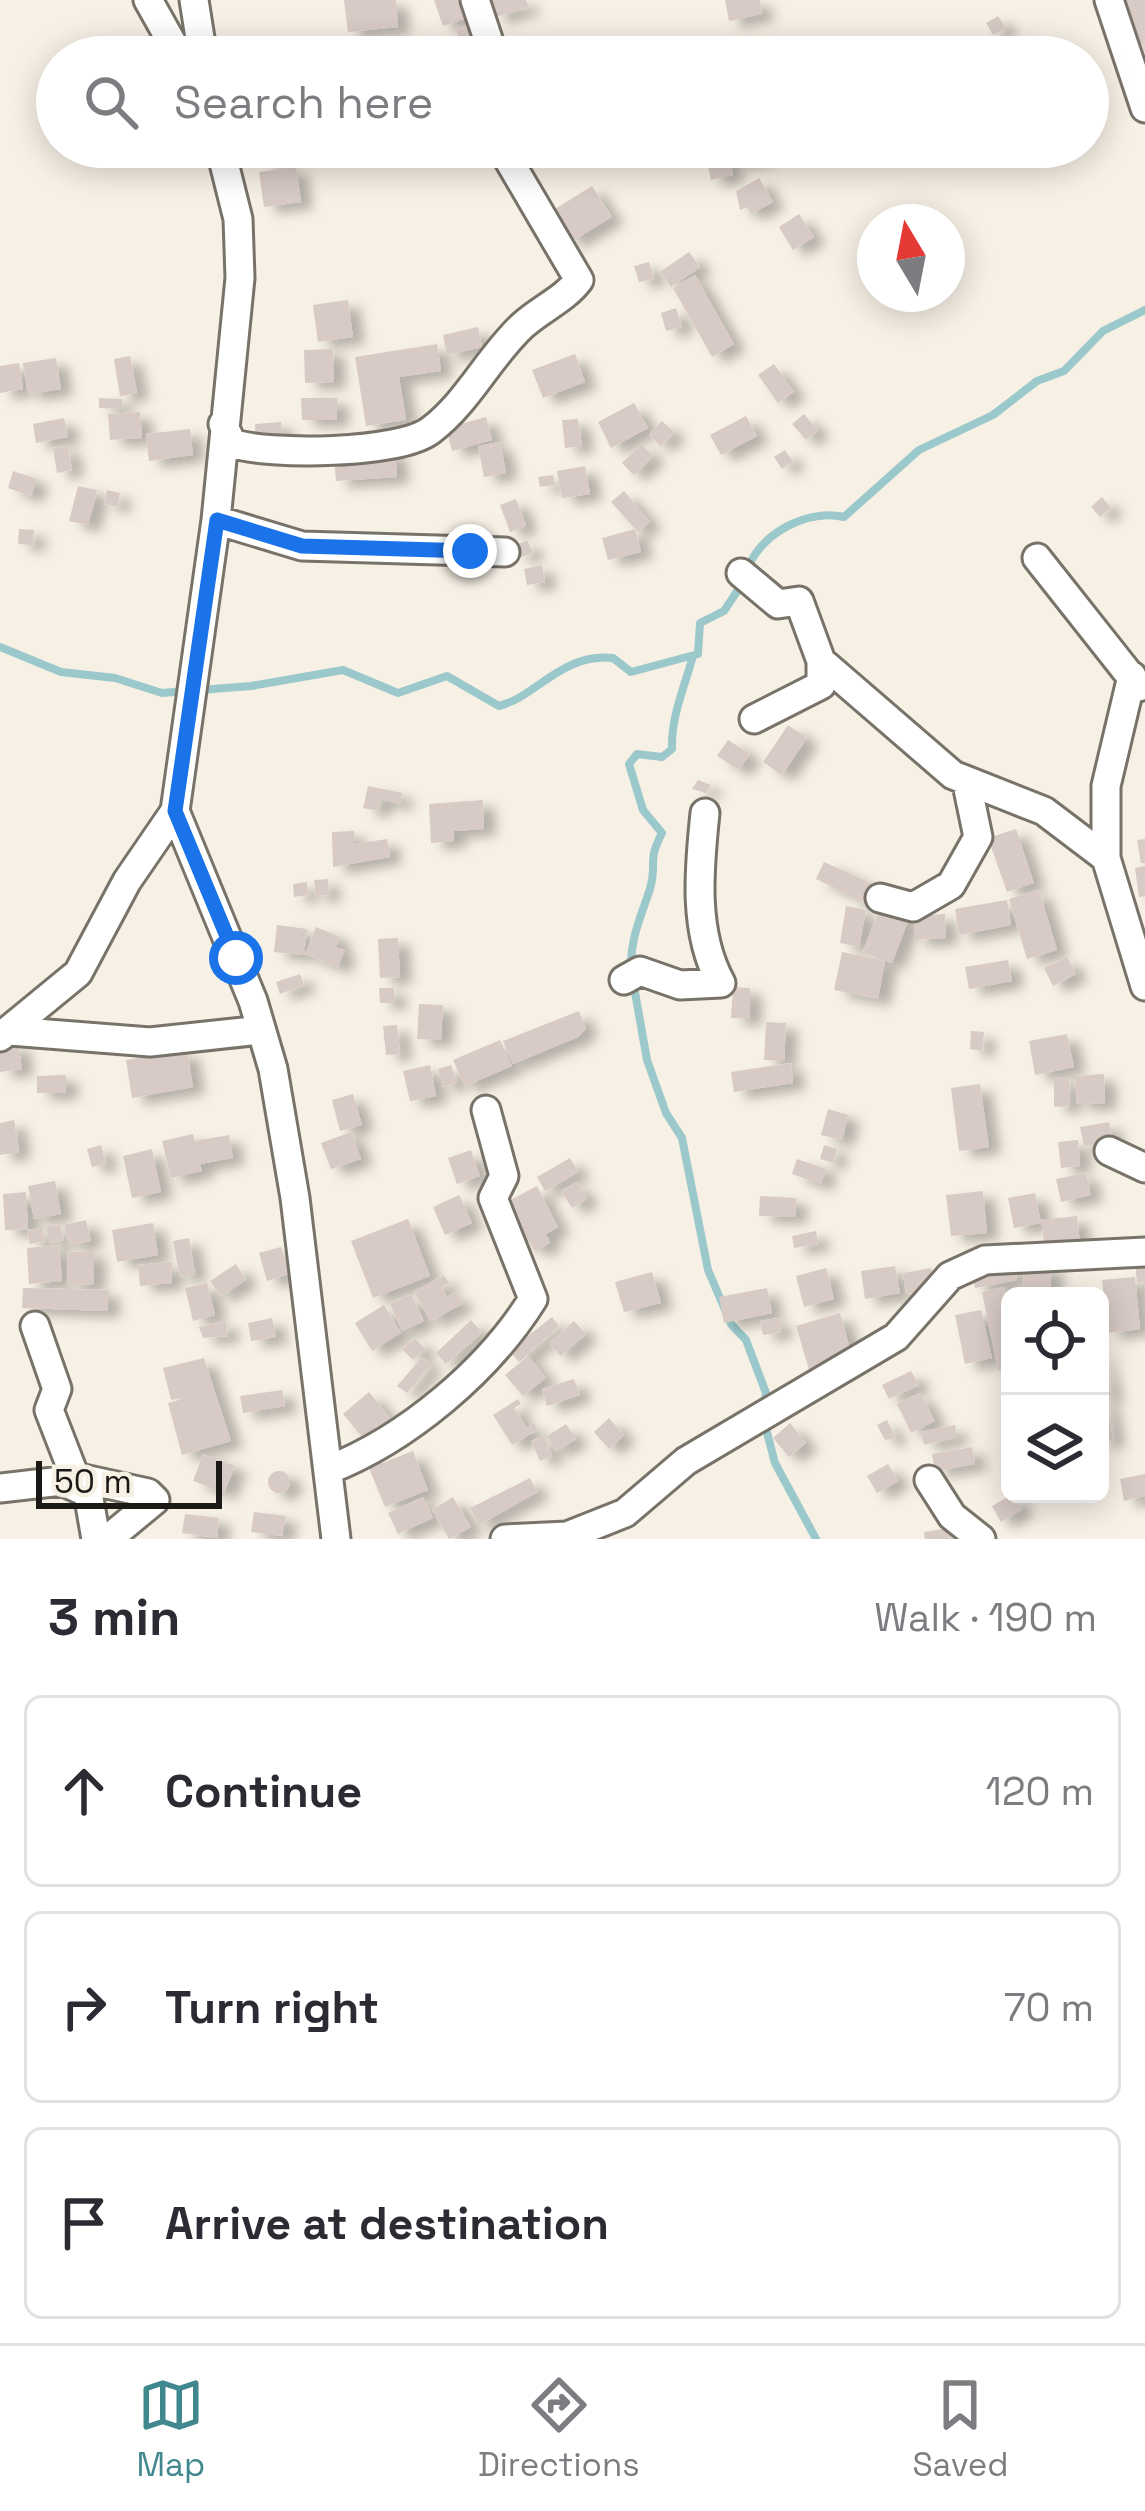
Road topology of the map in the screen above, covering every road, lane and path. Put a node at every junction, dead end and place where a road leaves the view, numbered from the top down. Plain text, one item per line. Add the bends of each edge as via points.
1 (148, 0) edge
2 (194, 0) edge
3 (475, 0) edge
4 (1109, 0) edge
5 (168, 36) edge
6 (199, 36) edge
7 (487, 36) edge
8 (1145, 108) edge
9 (225, 168) edge
10 (513, 168) edge
11 (223, 424) junction
12 (217, 520) junction
13 (505, 551) dead end
14 (1036, 558) dead end
15 (741, 573) dead end
16 (821, 661) junction
17 (1138, 686) edge
18 (754, 719) dead end
19 (967, 784) junction
20 (175, 811) junction
21 (705, 813) dead end
22 (1106, 858) junction
23 (880, 898) dead end
24 (632, 976) dead end
25 (1145, 986) edge
26 (261, 1030) junction
27 (5, 1034) edge
28 (486, 1110) dead end
29 (1109, 1151) dead end
30 (1145, 1168) edge
31 (1145, 1252) edge
32 (35, 1326) dead end
33 (328, 1470) junction
34 (929, 1480) dead end
35 (0, 1488) edge
36 (96, 1539) edge
37 (108, 1539) edge
38 (336, 1539) edge
39 (505, 1539) edge
40 (981, 1539) edge

1 - 5 street
2 - 6 street
3 - 7 street
4 - 8 street
9 - 11 street via 240,278
10 - 11 street via 579,280 522,325 428,434 254,451 232,443
11 - 12 street
12 - 13 street via 302,546
12 - 20 street
14 - 17 street
15 - 16 street via 778,604 799,602
16 - 18 street via 821,685
16 - 19 street
17 - 22 street via 1106,786
19 - 22 street via 1044,811
19 - 23 street via 978,837 951,885 914,907
20 - 26 street
20 - 27 street via 78,973
21 - 24 street via 705,954 721,983 680,986
22 - 25 street
26 - 27 street via 150,1042
26 - 33 street via 295,1198
28 - 33 street via 504,1176 493,1198 532,1298 510,1336 454,1388 370,1454
29 - 30 street
31 - 39 street via 968,1266 896,1336 686,1461 625,1513 567,1536
32 - 37 street via 57,1389 49,1410 75,1477 154,1500
33 - 38 street
34 - 40 street via 952,1516
35 - 36 street via 62,1481 88,1493

